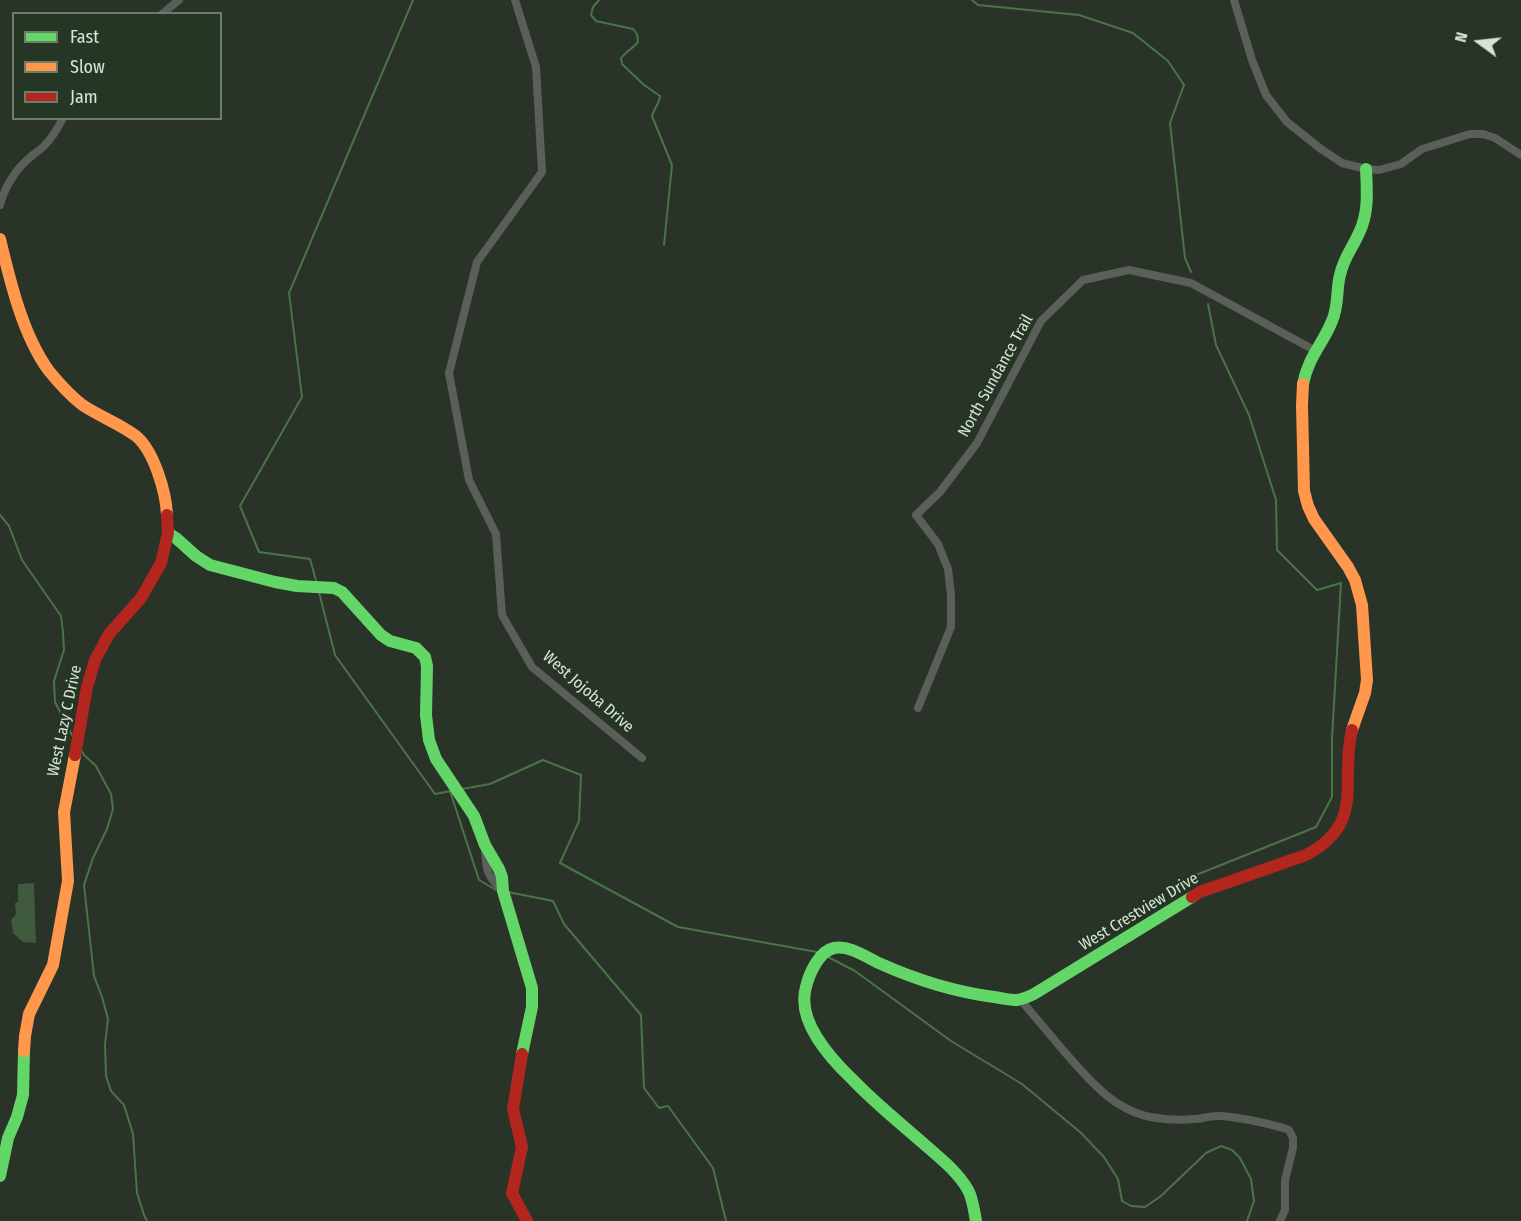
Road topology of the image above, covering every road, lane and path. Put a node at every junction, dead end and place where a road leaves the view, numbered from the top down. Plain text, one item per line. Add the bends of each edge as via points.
1 (179, 0) edge
2 (515, 0) edge
3 (1234, 0) edge
4 (164, 12) edge
5 (62, 120) edge
6 (1521, 155) edge
7 (1366, 169) junction
8 (0, 205) edge
9 (0, 239) edge
10 (1314, 350) junction
11 (168, 533) junction
12 (918, 708) dead end
13 (642, 758) dead end
14 (1020, 999) junction
15 (0, 1176) edge
16 (527, 1221) edge
17 (976, 1221) edge
18 (1280, 1221) edge

1 - 4 street
2 - 13 street, West Jojoba Drive via 536,67 542,172 477,262 449,373 469,480 496,534 502,615 532,667
3 - 7 street via 1266,95 1287,122 1342,163
5 - 8 street via 11,179
6 - 7 street via 1495,138 1470,134 1422,149 1401,164
7 - 10 street, West Crestview Drive via 1361,231 1345,257 1331,324
9 - 11 street, West Lazy C Drive via 28,335 37,353 84,406 138,438 161,480
10 - 12 street, North Sundance Trail via 1191,283 1129,270 1083,280 1041,321 977,443 940,492 916,515 938,544 948,569 951,595 951,627
10 - 14 street, West Crestview Drive via 1304,390 1304,492 1320,530 1351,571 1360,594 1367,669 1365,693 1352,728 1349,792 1339,826 1320,848 1200,892
11 - 15 street, West Lazy C Drive via 161,563 141,598 109,634 87,687 64,812 68,881 53,965 29,1014 23,1095
11 - 16 street via 210,565 275,582 334,588 381,635 416,648 425,657 429,740 436,759 474,816 499,869 532,988 513,1109 522,1147 512,1193
14 - 17 street, West Crestview Drive via 984,997 931,984 836,947 819,958 804,994 809,1024 834,1060 955,1174 969,1192
14 - 18 street via 1092,1083 1127,1109 1158,1118 1227,1117 1289,1130 1293,1148

